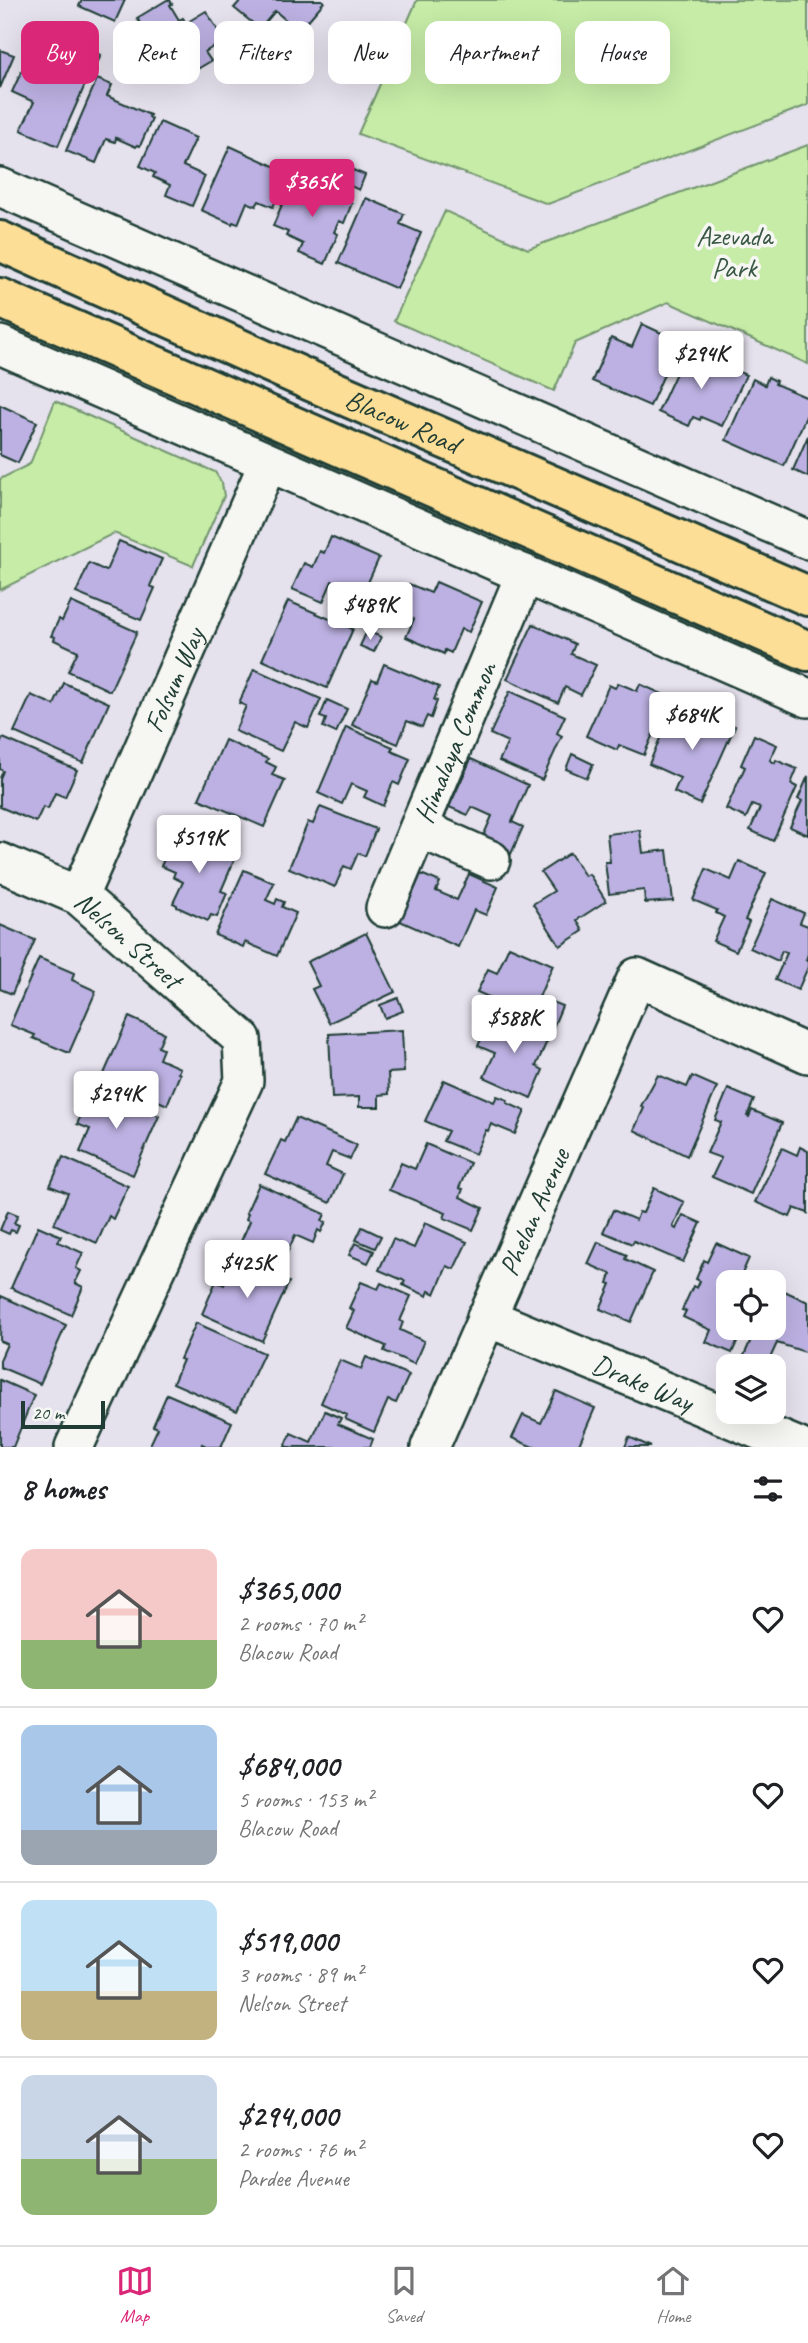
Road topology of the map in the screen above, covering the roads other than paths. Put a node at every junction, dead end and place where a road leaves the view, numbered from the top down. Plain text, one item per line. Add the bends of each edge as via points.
1 (0, 187) edge
2 (0, 241) edge
3 (0, 298) edge
4 (0, 345) edge
5 (268, 463) junction
6 (808, 540) edge
7 (525, 574) junction
8 (808, 596) edge
9 (808, 651) edge
10 (808, 698) edge
11 (419, 828) junction
12 (491, 860) dead end
13 (0, 862) edge
14 (79, 896) junction
15 (385, 908) dead end
16 (808, 1054) edge
17 (486, 1317) junction
18 (74, 1447) edge
19 (430, 1447) edge
20 (799, 1447) edge

1 - 6 street, Blacow Road
2 - 8 main road, Blacow Road via 325,388
3 - 9 main road, Blacow Road
4 - 5 street
5 - 7 street
5 - 14 street, Folsum Way
7 - 10 street
7 - 11 street, Himalaya Common
11 - 12 street
11 - 15 street, Himalaya Common
13 - 14 street, Nelson Street
14 - 18 street, Nelson Street via 242,1040 244,1081
16 - 17 street, Phelan Avenue via 637,977
17 - 19 street, Phelan Avenue
17 - 20 street, Drake Way

